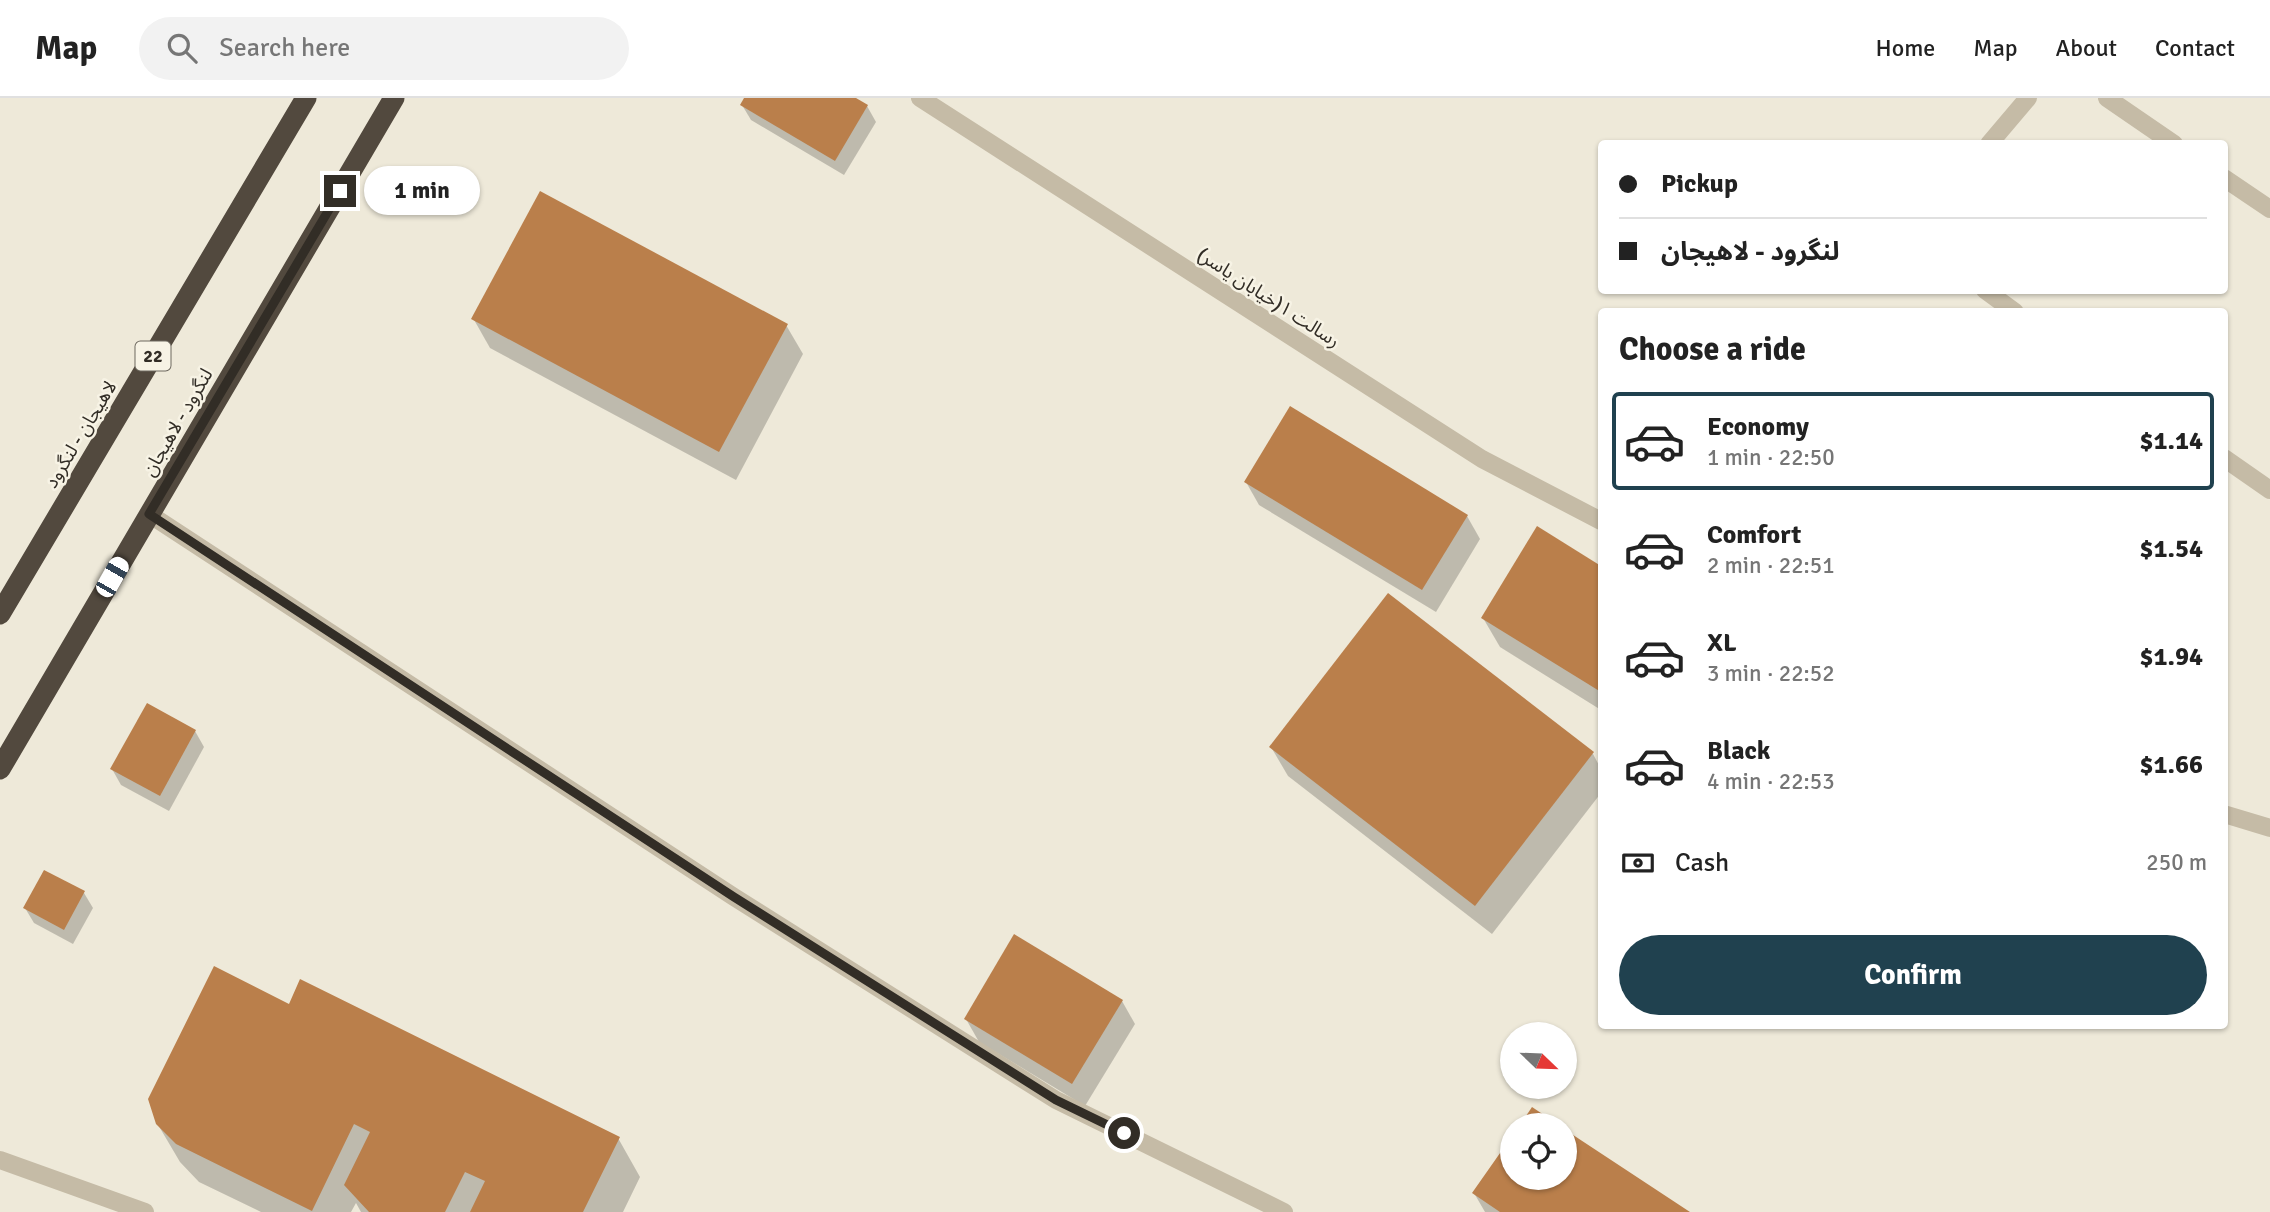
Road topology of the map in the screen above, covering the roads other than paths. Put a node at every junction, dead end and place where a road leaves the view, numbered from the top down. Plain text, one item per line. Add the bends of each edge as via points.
1 (306, 98) edge
2 (394, 98) edge
3 (920, 98) edge
4 (2028, 98) edge
5 (2107, 98) edge
6 (1992, 140) edge
7 (2168, 140) edge
8 (2228, 181) edge
9 (2270, 209) edge
10 (1990, 294) edge
11 (2010, 308) edge
12 (2228, 461) edge
13 (2270, 490) edge
14 (149, 514) junction
15 (1598, 519) edge
16 (0, 614) edge
17 (0, 769) edge
18 (2228, 815) edge
19 (2270, 828) edge
20 (0, 1160) edge
21 (145, 1212) edge
22 (1284, 1212) edge

1 - 16 highway, لاهیجان - لنگرود / 22
2 - 14 highway, لنگرود - لاهیجان
3 - 15 street, رسالت ۱(خیابان یاسر) via 1482,459
4 - 6 street
5 - 7 street
8 - 9 street
10 - 11 street
12 - 13 street
14 - 17 highway, لنگرود - لاهیجان
14 - 22 street via 722,890 1056,1100
18 - 19 street
20 - 21 street

